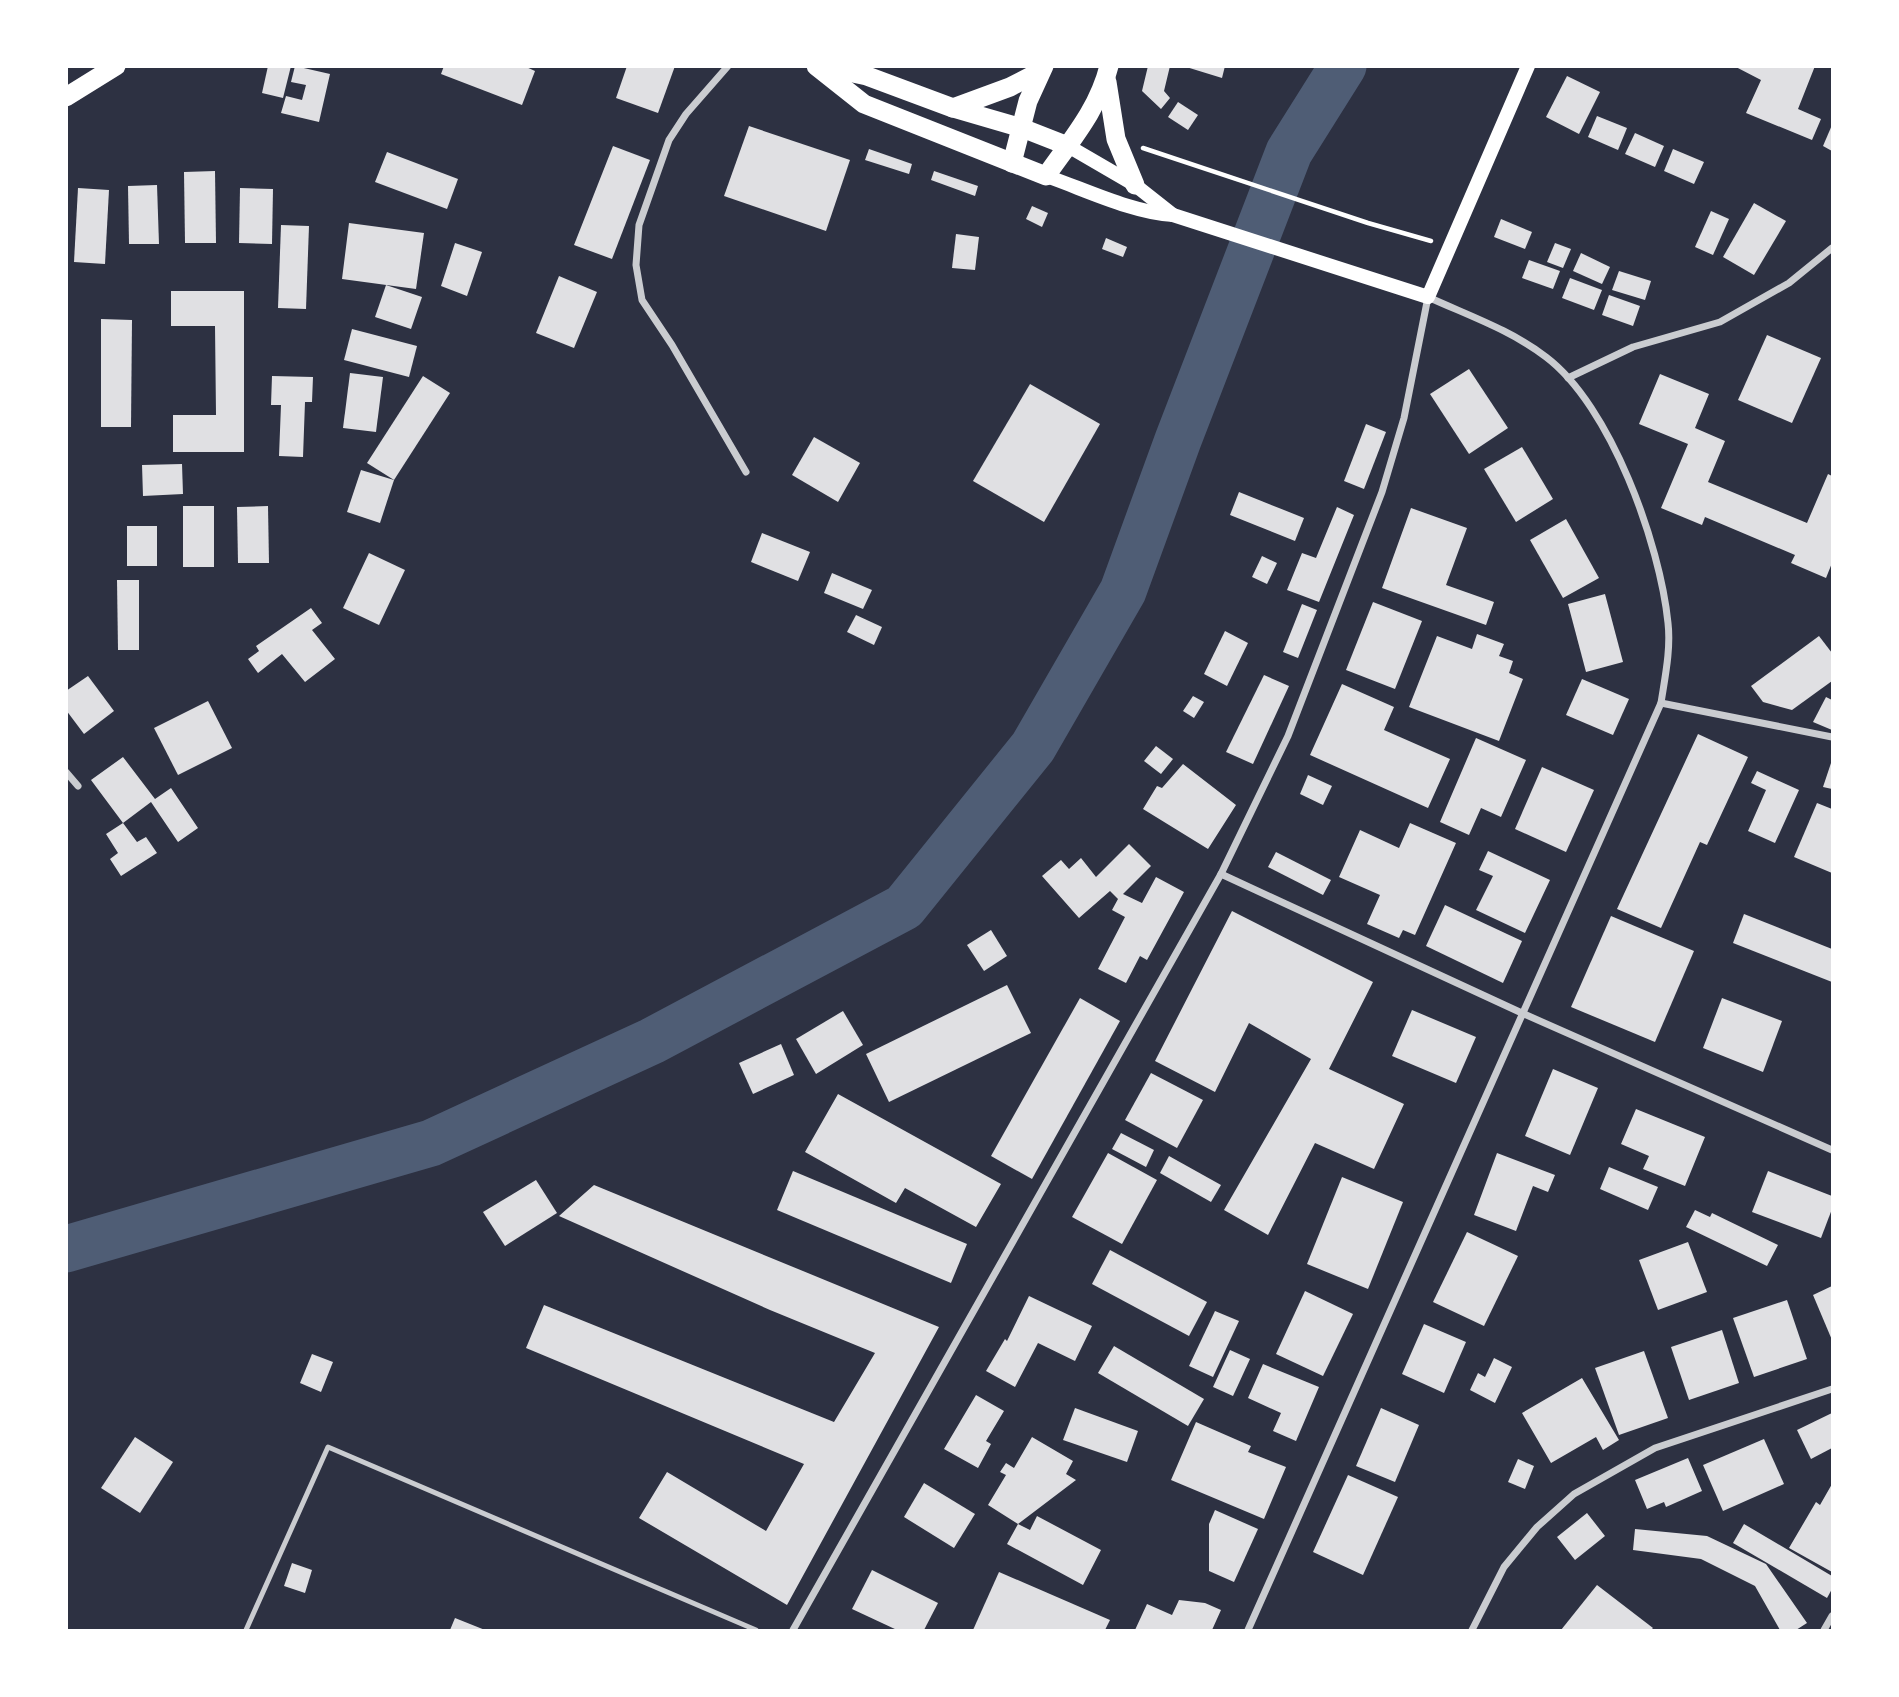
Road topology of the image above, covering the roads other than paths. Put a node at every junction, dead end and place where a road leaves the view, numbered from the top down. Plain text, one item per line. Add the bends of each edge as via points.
1 (728, 66) edge
2 (818, 66) edge
3 (1528, 66) edge
4 (114, 67) edge
5 (1043, 69) edge
6 (1108, 71) edge
7 (66, 97) edge
8 (953, 108) junction
9 (1022, 128) junction
10 (1068, 146) junction
11 (1012, 163) junction
12 (1046, 176) junction
13 (1135, 185) junction
14 (1173, 215) junction
15 (1832, 248) edge
16 (1428, 297) junction
17 (1569, 378) junction
18 (747, 472) dead end
19 (1661, 703) junction
20 (1832, 737) edge
21 (66, 772) edge
22 (78, 786) dead end
23 (1221, 874) junction
24 (1524, 1014) junction
25 (1832, 1150) edge
26 (1832, 1389) edge
27 (1832, 1616) edge
28 (247, 1630) edge
29 (756, 1630) edge
30 (793, 1630) edge
31 (1248, 1630) edge
32 (1472, 1630) edge
33 (1824, 1630) edge

1 - 18 street via 668,140 639,225 636,265 642,300
2 - 8 highway via 867,76
2 - 11 highway via 864,104
3 - 16 main road
4 - 7 highway
5 - 8 highway
5 - 9 highway
6 - 10 highway via 1096,103
6 - 13 highway via 1115,139
8 - 9 highway
9 - 10 highway
9 - 11 highway
10 - 12 highway
10 - 13 main road
11 - 12 highway
12 - 14 main road
13 - 14 main road
14 - 16 main road
15 - 17 street via 1789,284 1720,322 1633,347
16 - 17 street via 1514,337 1547,357
16 - 23 street via 1404,418 1382,492 1288,736
17 - 19 street via 1622,460 1662,586 1668,626
19 - 20 street
19 - 24 street
21 - 22 street
23 - 24 street
23 - 30 street
24 - 25 street
24 - 31 street
26 - 32 street via 1656,1448 1574,1494 1504,1567
27 - 33 street
28 - 29 lane via 328,1447

